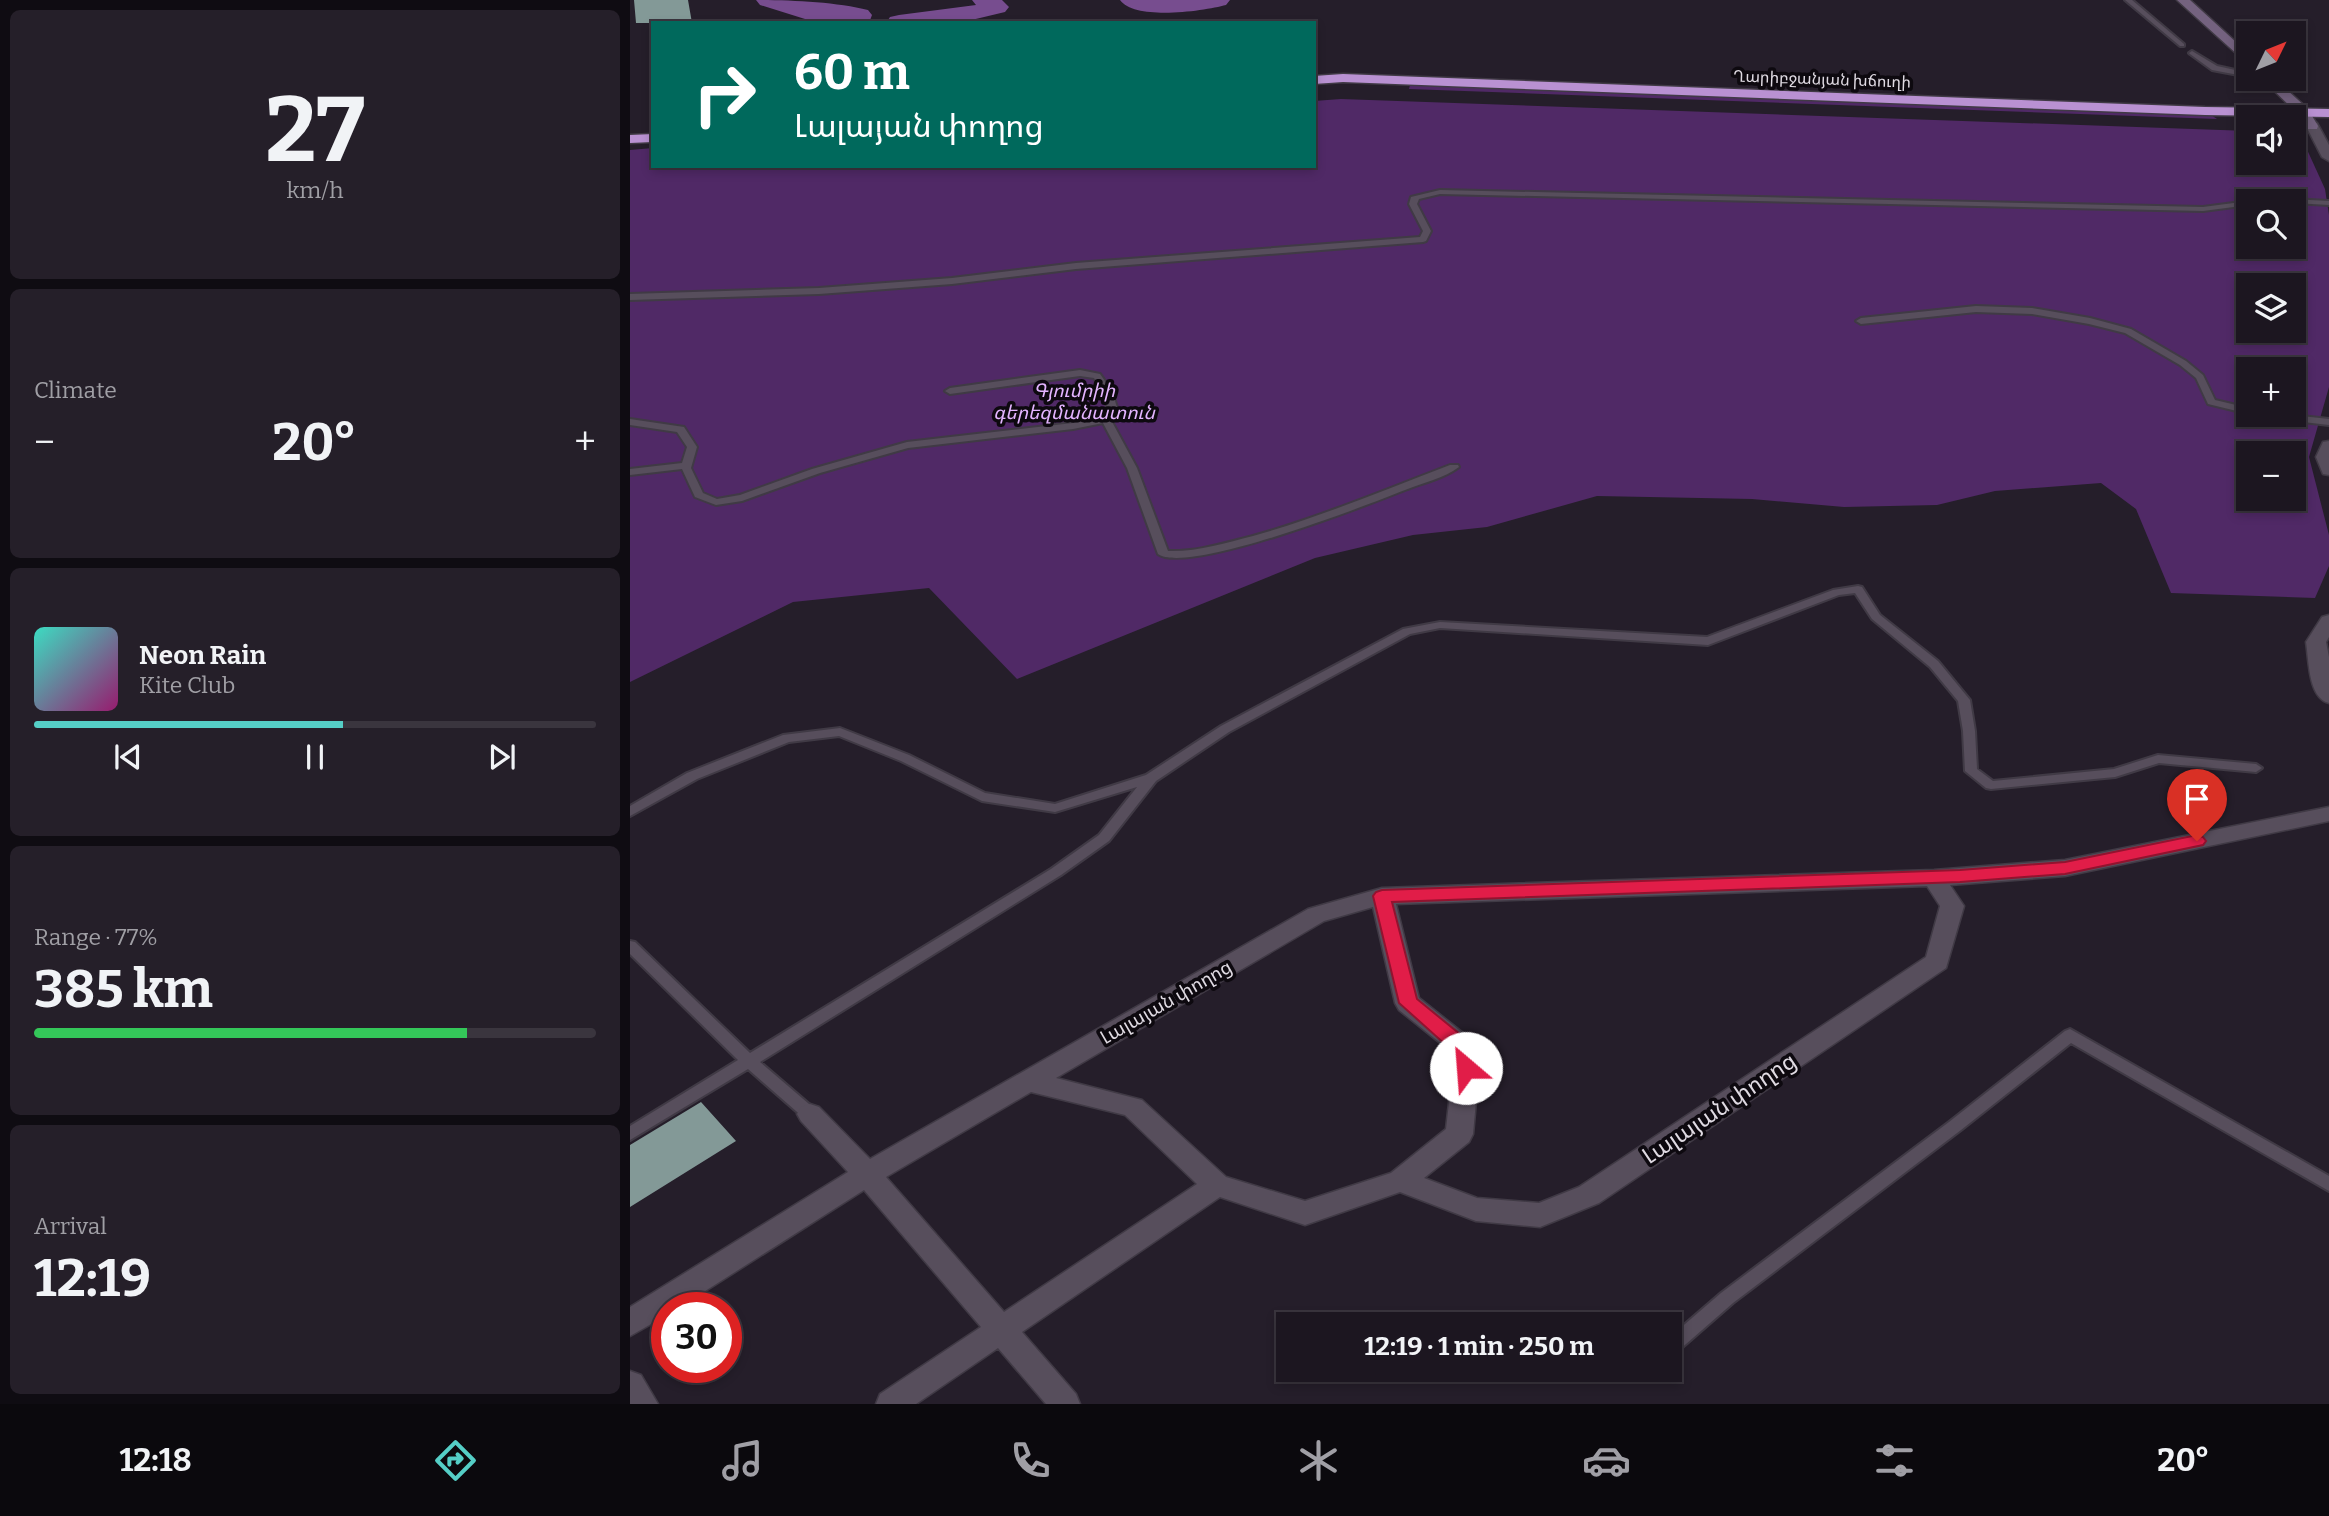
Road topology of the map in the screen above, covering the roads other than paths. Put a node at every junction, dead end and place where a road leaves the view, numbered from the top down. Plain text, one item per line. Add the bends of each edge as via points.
1 (2128, 0) edge
2 (2183, 0) edge
3 (2182, 45) dead end
4 (2236, 49) edge
5 (2193, 52) dead end
6 (2236, 72) edge
7 (1316, 80) edge
8 (1344, 85) junction
9 (2281, 91) edge
10 (1316, 92) edge
11 (2296, 105) edge
12 (2236, 111) edge
13 (2306, 111) edge
14 (2329, 113) edge
15 (2306, 116) edge
16 (2236, 123) edge
17 (2306, 126) edge
18 (2312, 126) junction
19 (2329, 127) edge
20 (651, 138) edge
21 (630, 139) edge
22 (2329, 157) edge
23 (2306, 202) edge
24 (2329, 203) edge
25 (2236, 204) edge
26 (630, 297) edge
27 (1861, 321) dead end
28 (950, 391) dead end
29 (2236, 408) edge
30 (1106, 419) junction
31 (2306, 419) edge
32 (630, 422) edge
33 (2329, 422) edge
34 (2329, 446) edge
35 (686, 467) junction
36 (1454, 467) dead end
37 (2329, 470) edge
38 (630, 472) edge
39 (2329, 621) edge
40 (2329, 696) edge
41 (2256, 768) dead end
42 (1151, 778) junction
43 (630, 812) edge
44 (2329, 814) edge
45 (1934, 877) junction
46 (1382, 896) junction
47 (630, 946) edge
48 (749, 1061) junction
49 (1029, 1081) junction
50 (810, 1114) joint
51 (630, 1133) edge
52 (867, 1174) junction
53 (1401, 1181) junction
54 (2329, 1184) edge
55 (1217, 1185) junction
56 (630, 1323) edge
57 (1000, 1329) junction
58 (1682, 1337) edge
59 (630, 1385) edge
60 (643, 1404) edge
61 (891, 1404) edge
62 (1065, 1404) edge

1 - 3 lane
2 - 4 main road
5 - 6 lane via 2215,68
7 - 8 highway, Ղարիբջանյան խճուղի
8 - 10 highway, Ղարիբջանյան խճուղի
8 - 12 highway, Ղարիբջանյան խճուղի
8 - 16 highway, Ղարիբջանյան խճուղի
9 - 11 main road
13 - 14 highway, Ղարիբջանյան խճուղի
15 - 18 main road
17 - 18 highway
18 - 19 highway
18 - 22 street
20 - 21 highway
23 - 24 lane
25 - 26 lane via 2189,208 1440,192 1415,197 1413,204 1427,232 1423,239 844,289
27 - 29 lane via 1976,309 2032,311 2090,321 2145,340 2200,377 2211,402
28 - 30 lane via 1080,373 1097,376 1114,414
30 - 35 lane via 907,445 742,498 716,502 699,495
30 - 36 lane via 1133,469 1164,554 1189,556 1275,534
31 - 33 lane
32 - 35 lane via 680,429 692,447
34 - 37 street via 2325,457
35 - 38 lane
39 - 40 street via 2316,642
41 - 42 lane via 2158,759 2115,772 1991,785 1971,771 1964,700 1934,664 1876,617 1858,589 1836,592 1708,641 1440,625 1407,631 1225,729
42 - 43 lane via 1055,808 982,797 840,732 787,738 692,776
42 - 48 lane via 1104,838 1085,852
44 - 45 street, Լալայան փողոց via 2065,868
45 - 46 street, Լալայան փողոց
45 - 53 street, Լալայան փողոց via 1952,906 1937,962 1589,1195 1540,1215 1476,1209
46 - 49 street, Լալայան փողոց via 1316,915
46 - 53 street via 1408,1003 1454,1041 1466,1068 1460,1134
47 - 48 lane
48 - 50 lane
48 - 51 lane
49 - 52 street, Լալայան փողոց
49 - 55 street via 1133,1107
50 - 52 street
52 - 56 street, Լալայան փողոց
52 - 57 street
53 - 55 street via 1305,1213
54 - 58 lane via 2070,1035
55 - 57 street
57 - 61 street
57 - 62 street
59 - 60 street

